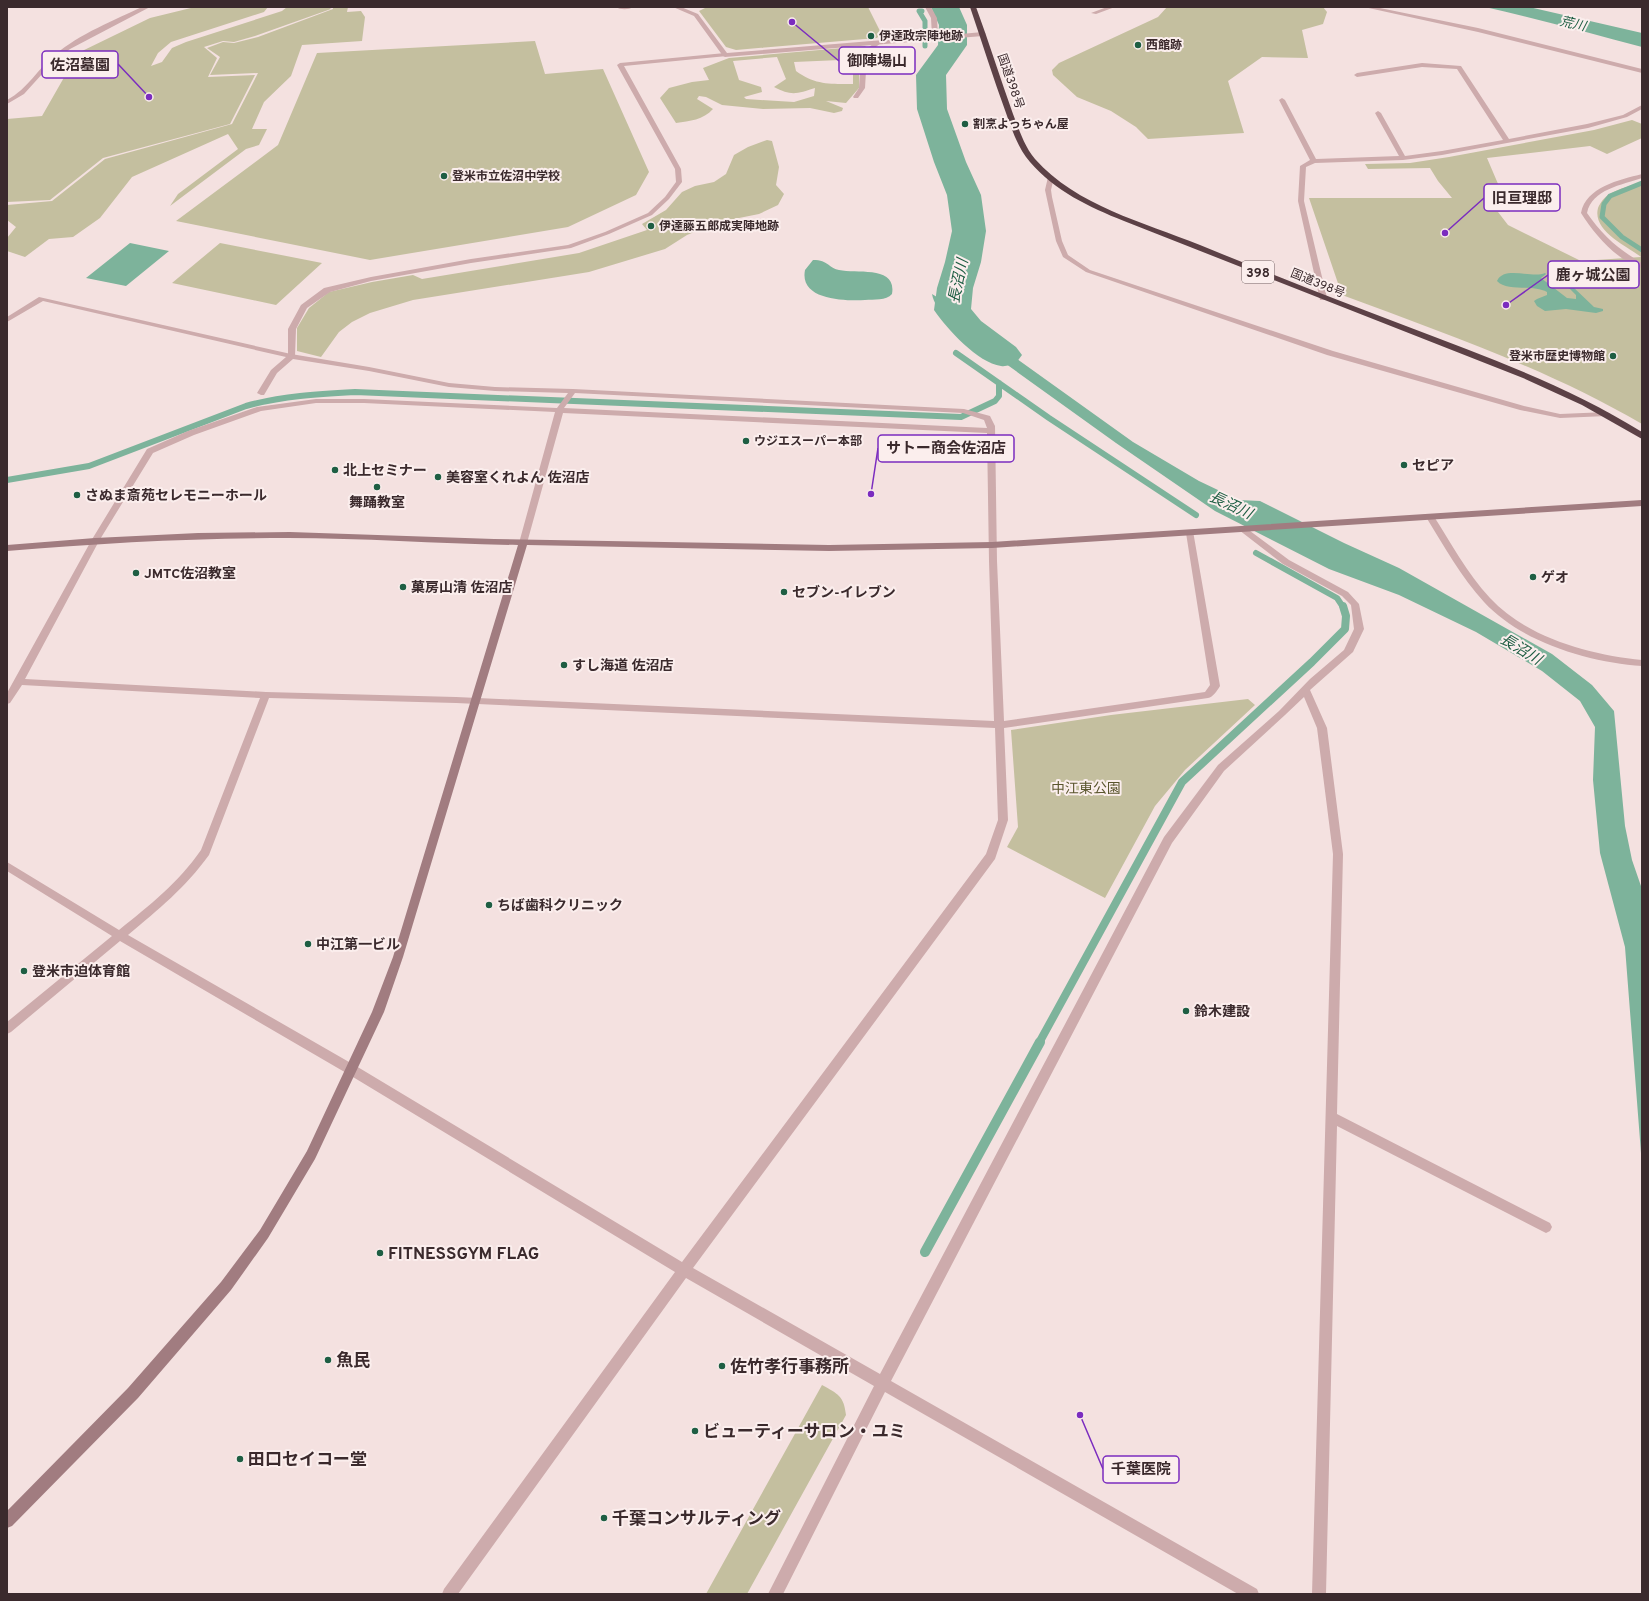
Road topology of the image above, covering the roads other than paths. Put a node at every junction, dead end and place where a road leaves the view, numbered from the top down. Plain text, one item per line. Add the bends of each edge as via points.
1 (147, 7) edge
2 (619, 7) edge
3 (630, 7) edge
4 (676, 7) edge
5 (928, 7) edge
6 (973, 7) edge
7 (1112, 7) edge
8 (1367, 7) edge
9 (1094, 13) dead end
10 (983, 34) junction
11 (937, 38) junction
12 (879, 42) junction
13 (725, 55) junction
14 (1642, 71) edge
15 (1357, 75) dead end
16 (856, 97) dead end
17 (1282, 100) dead end
18 (7, 102) edge
19 (1642, 107) edge
20 (1378, 114) dead end
21 (1508, 141) junction
22 (1403, 158) junction
23 (1314, 162) junction
24 (1642, 176) edge
25 (1051, 177) junction
26 (1642, 266) edge
27 (1323, 298) junction
28 (7, 320) edge
29 (291, 356) junction
30 (573, 391) junction
31 (261, 393) dead end
32 (560, 409) junction
33 (1607, 414) junction
34 (991, 431) junction
35 (1642, 436) edge
36 (1642, 503) edge
37 (1430, 517) junction
38 (1243, 530) junction
39 (1190, 533) junction
40 (95, 541) junction
41 (523, 543) junction
42 (992, 545) junction
43 (7, 548) edge
44 (1642, 663) edge
45 (19, 682) junction
46 (1306, 689) junction
47 (266, 695) junction
48 (7, 701) edge
49 (475, 701) junction
50 (998, 725) junction
51 (7, 866) edge
52 (119, 935) junction
53 (7, 1029) edge
54 (352, 1070) junction
55 (1331, 1117) junction
56 (1546, 1227) dead end
57 (684, 1270) junction
58 (883, 1382) junction
59 (7, 1521) edge
60 (448, 1594) edge
61 (775, 1594) edge
62 (1252, 1594) edge
63 (1319, 1594) edge

1 - 18 street via 133,12 59,53 45,66 29,88 18,98
2 - 3 street
4 - 13 street via 696,15
5 - 11 street via 934,18
6 - 10 highway, 国道398号 / 398
7 - 9 street
8 - 14 street via 1478,30
10 - 11 street
10 - 25 highway, 国道398号 / 398 via 1018,137 1032,160
11 - 12 street
12 - 13 street
12 - 16 street via 864,53 862,88
13 - 29 street via 620,65 678,169 679,182 650,214 569,247 471,261 371,279 327,290 304,307 292,329
15 - 21 street via 1422,65 1459,67
17 - 23 street
19 - 21 street via 1626,116 1588,126
20 - 22 street
21 - 22 street
22 - 23 street
23 - 27 street via 1303,166 1301,201
24 - 26 street via 1597,193 1588,200 1584,213 1604,240 1622,255
25 - 27 highway, 国道398号 / 398 via 1071,192 1122,217
25 - 33 street via 1048,190 1059,241 1065,256 1088,271 1330,353 1523,408 1560,416
27 - 33 highway, 国道398号 / 398 via 1502,365
28 - 29 street via 42,299
29 - 30 street via 449,385
29 - 31 street via 274,372
30 - 32 street
30 - 34 street via 964,411 988,418
32 - 34 street
32 - 40 street via 364,400 316,401 260,409 191,433 150,451
32 - 41 street
33 - 35 highway, 国道398号 / 398
34 - 42 street
36 - 37 street
37 - 38 street
37 - 44 street via 1466,574 1488,601 1511,619 1542,638 1578,653 1614,661
38 - 39 street
38 - 46 street via 1286,562 1345,594 1355,604 1359,629 1348,652
39 - 42 street
39 - 50 street via 1215,686 1208,695
40 - 41 street via 290,535
40 - 43 street
40 - 45 street
41 - 42 street via 829,548
41 - 49 street
42 - 50 street
45 - 47 street
45 - 48 street
46 - 55 street via 1322,728 1338,854
46 - 58 street via 1221,768 1168,840
47 - 49 street
47 - 52 street via 205,852 171,893
49 - 50 street
49 - 54 street via 398,956 378,1012
50 - 57 street via 1003,820 991,856
51 - 52 street
52 - 53 street
52 - 54 street
54 - 57 street
54 - 59 street via 311,1154 285,1199 264,1234 226,1286 133,1393
55 - 56 street
55 - 63 street
57 - 58 street
57 - 60 street
58 - 61 street
58 - 62 street

